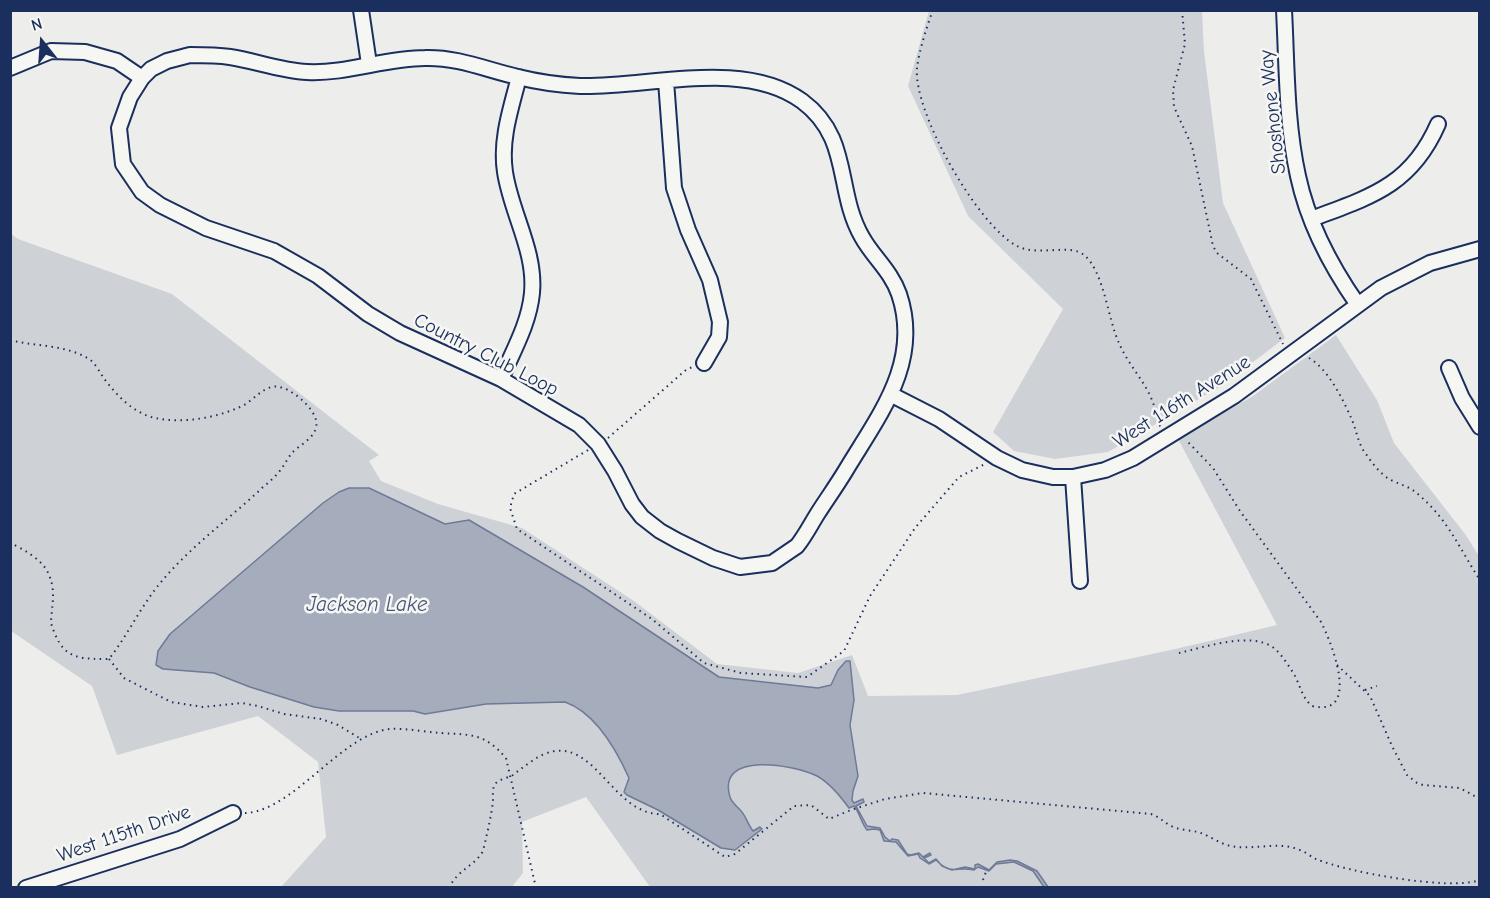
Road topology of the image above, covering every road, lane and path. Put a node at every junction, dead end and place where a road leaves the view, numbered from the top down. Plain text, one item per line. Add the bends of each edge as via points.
1 (361, 10) edge
2 (933, 10) edge
3 (1182, 10) edge
4 (1284, 10) edge
5 (369, 64) junction
6 (10, 68) edge
7 (519, 77) junction
8 (142, 78) junction
9 (666, 81) junction
10 (1438, 124) dead end
11 (1311, 219) junction
12 (1479, 249) edge
13 (1358, 305) junction
14 (10, 340) edge
15 (1296, 352) junction
16 (704, 363) dead end
17 (1449, 368) dead end
18 (501, 379) junction
19 (892, 395) junction
20 (1479, 427) edge
21 (1177, 432) junction
22 (1073, 477) junction
23 (10, 543) edge
24 (1479, 580) edge
25 (1080, 581) dead end
26 (1179, 653) dead end
27 (109, 659) junction
28 (1337, 665) junction
29 (1377, 686) dead end
30 (1365, 690) junction
31 (362, 739) junction
32 (511, 776) junction
33 (1479, 799) edge
34 (233, 813) joint
35 (987, 869) dead end
36 (982, 880) dead end
37 (1479, 880) edge
38 (26, 888) edge
39 (449, 888) edge
40 (536, 888) edge

1 - 5 street
2 - 21 path via 917,68 918,86 937,137 965,190 979,212 1017,246 1029,251 1078,251 1086,256 1096,273 1119,343 1150,393 1156,425
3 - 15 path via 1185,44 1173,90 1174,107 1192,146 1214,246 1217,253 1251,279 1283,346
4 - 11 street, Shoshone Way via 1295,158
5 - 7 street, Country Club Loop via 429,57 472,63
5 - 8 street, Country Club Loop via 303,72 231,57 190,55 167,60
6 - 8 street via 51,51 85,52 117,61
7 - 9 street, Country Club Loop via 579,86
7 - 18 street via 506,133 505,171 530,256 532,292 525,324
8 - 18 street, Country Club Loop via 119,128 123,164 142,192 206,228 274,250 400,333
9 - 16 street via 674,188 710,280 720,322 719,337
9 - 19 street, Country Club Loop via 723,78 769,86 801,100 827,126 836,146 856,225 895,284 902,304 905,345
10 - 11 street via 1423,153 1398,179 1368,197
11 - 13 street, Shoshone Way via 1321,244
12 - 13 street, West 116th Avenue via 1430,263
13 - 15 street, West 116th Avenue
14 - 27 path via 67,349 91,360 123,401 156,419 187,420 214,415 242,406 274,386 296,395 317,420 313,434 292,452 280,471 204,538 158,586
15 - 21 street, West 116th Avenue
15 - 24 path via 1326,371 1365,453 1390,480 1410,488 1439,515 1457,538
17 - 20 street
18 - 19 street, Country Club Loop via 585,430 598,444 642,518 678,541 740,567 772,562 797,546
19 - 22 street, West 116th Avenue via 939,419 1008,464 1037,475
21 - 22 street, West 116th Avenue via 1116,466
21 - 28 path via 1212,468 1321,622
22 - 25 street
23 - 27 path via 35,558 49,574 55,601 51,624 60,646 86,659
26 - 28 path via 1244,640 1264,643 1283,657 1304,698 1317,707 1330,705 1339,698
27 - 31 path via 124,678 171,702 203,707 242,703 258,706 321,719
28 - 30 path
29 - 30 path
30 - 33 path via 1407,775 1417,783 1460,788
31 - 32 path via 389,729 477,736 495,745 506,759
31 - 34 path via 275,803 252,813
32 - 37 path via 540,756 566,750 587,761 634,807 660,814 728,857 794,806 811,805 829,819 885,799 923,793 1151,814 1177,828 1199,832 1227,845 1286,846 1341,866 1411,879 1453,883
32 - 39 path via 494,786 480,856 457,875
32 - 40 path
34 - 38 street, West 115th Drive via 180,839
35 - 36 path

